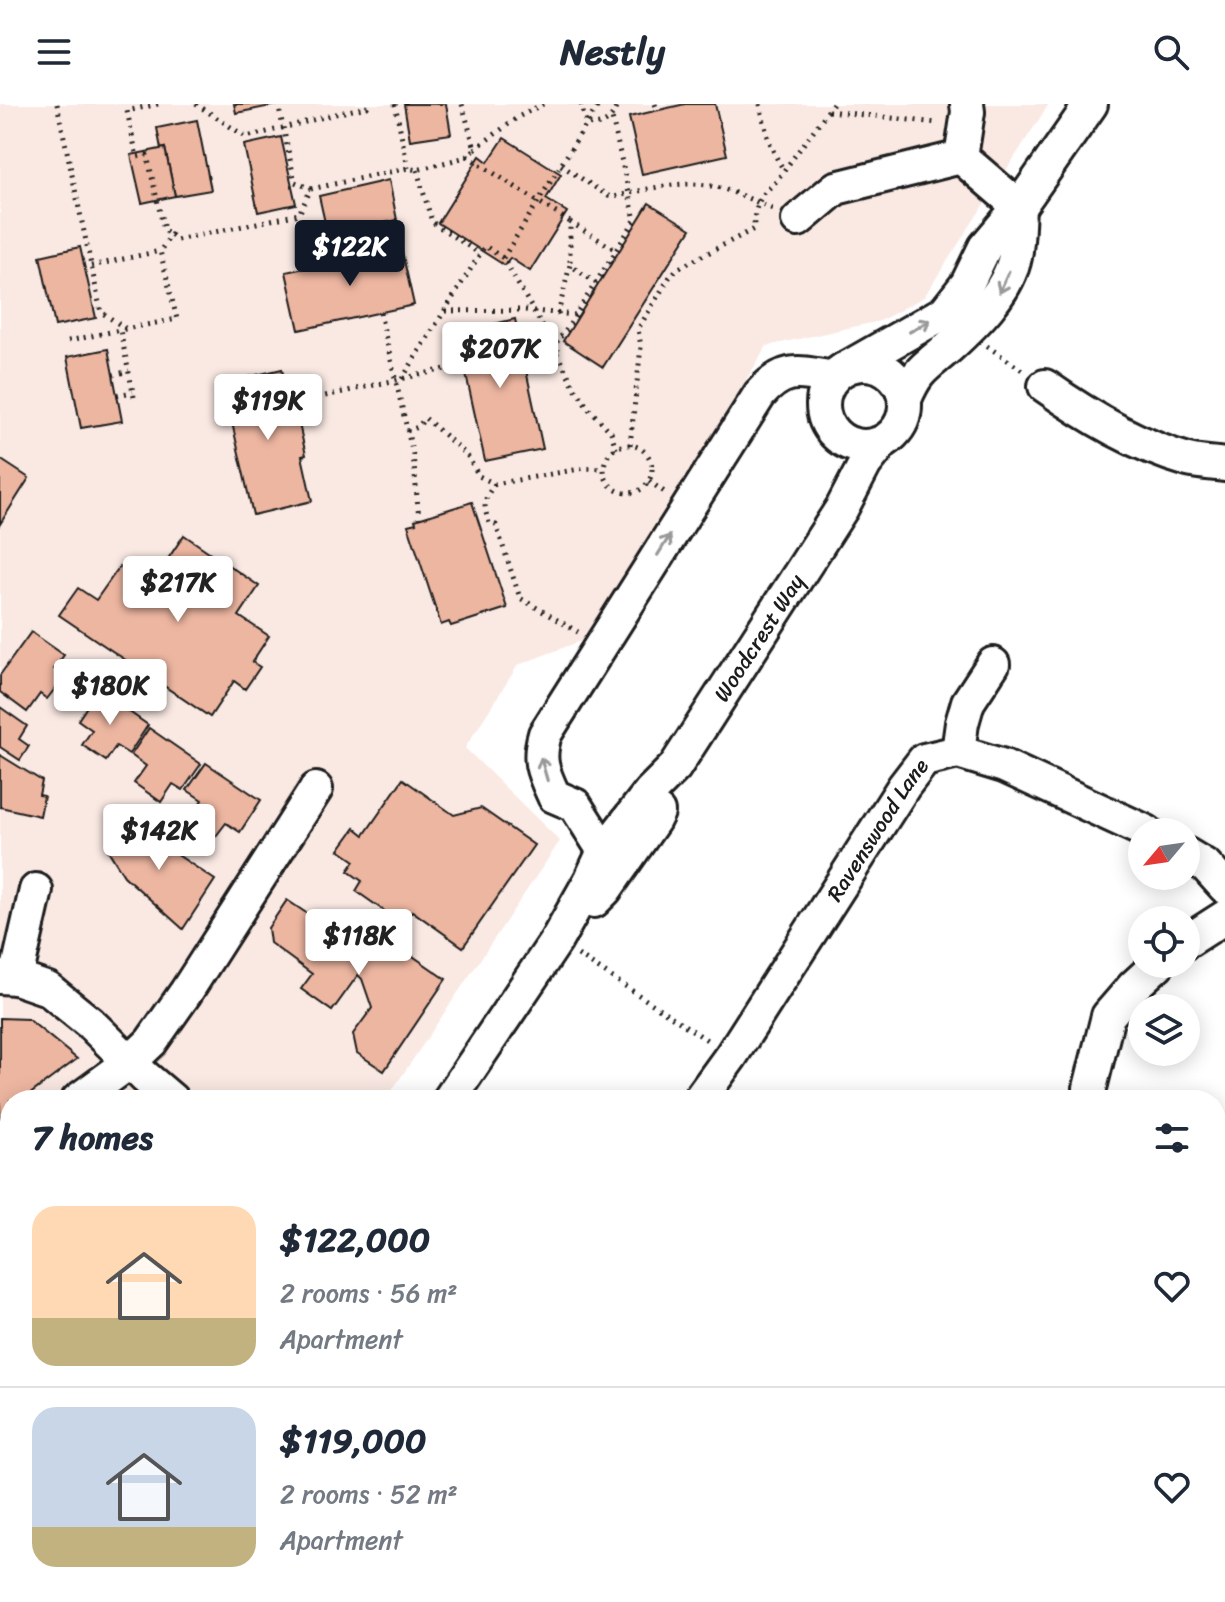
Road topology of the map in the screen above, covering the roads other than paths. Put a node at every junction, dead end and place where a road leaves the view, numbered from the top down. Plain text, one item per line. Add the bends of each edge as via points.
1 (1091, 104) edge
2 (966, 115) edge
3 (961, 157) junction
4 (1019, 207) junction
5 (798, 220) road end
6 (843, 372) junction
7 (1045, 386) road end
8 (905, 399) junction
9 (828, 425) junction
10 (881, 444) junction
11 (1225, 465) edge
12 (842, 508) junction
13 (993, 664) dead end
14 (958, 752) junction
15 (675, 767) junction
16 (316, 789) dead end
17 (1128, 823) edge
18 (604, 851) junction
19 (1200, 862) edge
20 (1225, 887) edge
21 (36, 890) dead end
22 (1225, 917) edge
23 (1200, 933) edge
24 (556, 941) junction
25 (8, 977) edge
26 (1143, 978) edge
27 (130, 1062) junction
28 (1090, 1088) dead end
29 (92, 1090) edge
30 (161, 1090) edge
31 (456, 1090) edge
32 (706, 1090) edge

1 - 4 street
2 - 3 street
3 - 4 street
3 - 5 street via 836,188
6 -> 4 street via 945,312 967,284 985,247
4 -> 8 street via 1015,259 999,294 925,365
6 - 8 street via 867,364 885,369
6 - 9 street via 825,391
18 -> 6 street via 575,805 554,796 542,767 545,734 760,394 782,376
7 - 11 street via 1132,439 1190,460
8 - 10 street via 900,427
9 - 10 street via 840,440 854,446
9 - 12 street
10 - 12 street, Woodcrest Way
12 - 15 street, Woodcrest Way
13 - 14 street via 968,702
14 - 17 street, Ravenswood Lane via 1004,766
14 - 32 street, Ravenswood Lane via 924,760 911,777
15 - 18 street, Woodcrest Way
15 - 24 street, Woodcrest Way via 654,820 605,890
16 - 27 street via 186,992
18 - 24 street, Woodcrest Way
19 - 20 street
21 - 25 street
22 - 23 street
24 - 31 street, Woodcrest Way
25 - 27 street via 48,989
26 - 28 street via 1108,1016
27 - 29 street
27 - 30 street

